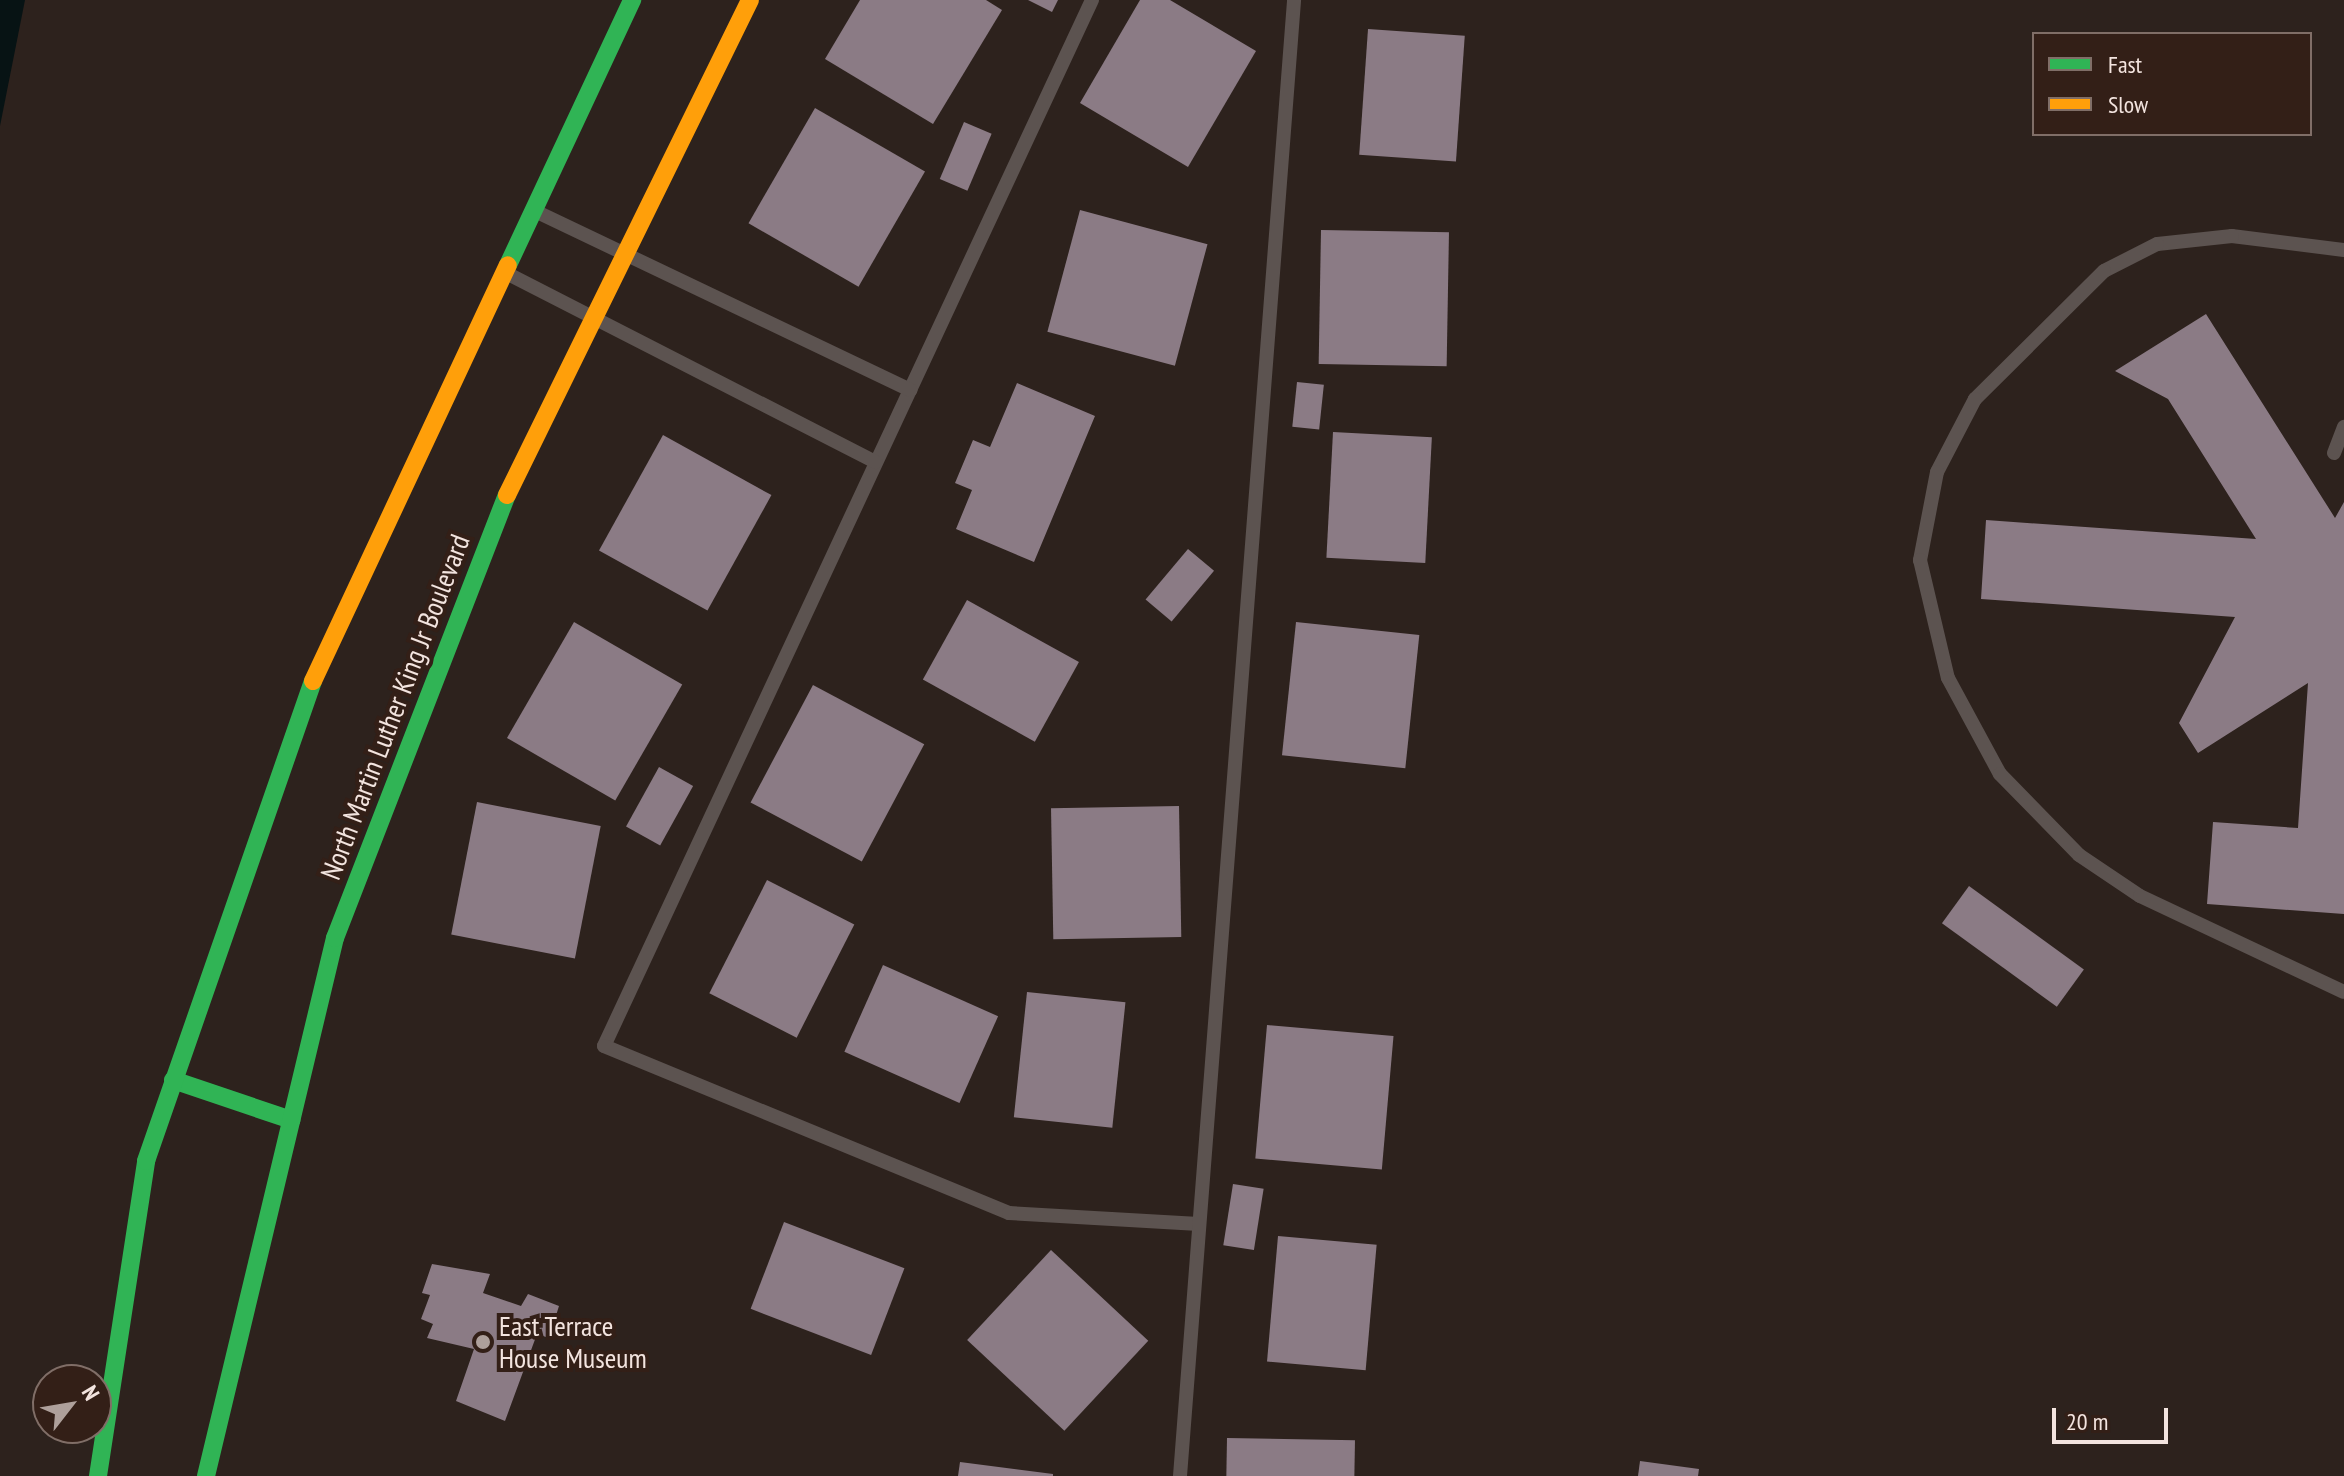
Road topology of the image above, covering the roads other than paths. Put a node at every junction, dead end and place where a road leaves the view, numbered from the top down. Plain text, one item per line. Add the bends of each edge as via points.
1 (632, 0) edge
2 (750, 0) edge
3 (1092, 0) edge
4 (1294, 0) edge
5 (534, 210) junction
6 (2344, 250) edge
7 (625, 254) junction
8 (505, 272) junction
9 (593, 318) junction
10 (910, 390) junction
11 (2344, 427) edge
12 (2334, 453) dead end
13 (876, 462) junction
14 (2344, 992) edge
15 (173, 1080) junction
16 (291, 1120) junction
17 (1199, 1224) junction
18 (98, 1476) edge
19 (206, 1476) edge
20 (1180, 1476) edge

1 - 5 main road
2 - 7 main road, North Martin Luther King Jr Boulevard
3 - 10 lane
4 - 17 lane
5 - 7 lane
5 - 8 main road
6 - 14 lane via 2232,236 2157,244 2104,271 1975,399 1937,472 1920,560 1948,678 2000,774 2079,855 2140,896
7 - 9 main road, North Martin Luther King Jr Boulevard
7 - 10 lane
8 - 9 lane
8 - 15 main road via 300,709
9 - 13 lane
9 - 16 main road, North Martin Luther King Jr Boulevard via 511,485 335,938
10 - 13 lane
11 - 12 lane
13 - 17 lane via 604,1046 1009,1213
15 - 16 main road
15 - 18 main road via 146,1161
16 - 19 main road, North Martin Luther King Jr Boulevard
17 - 20 lane

